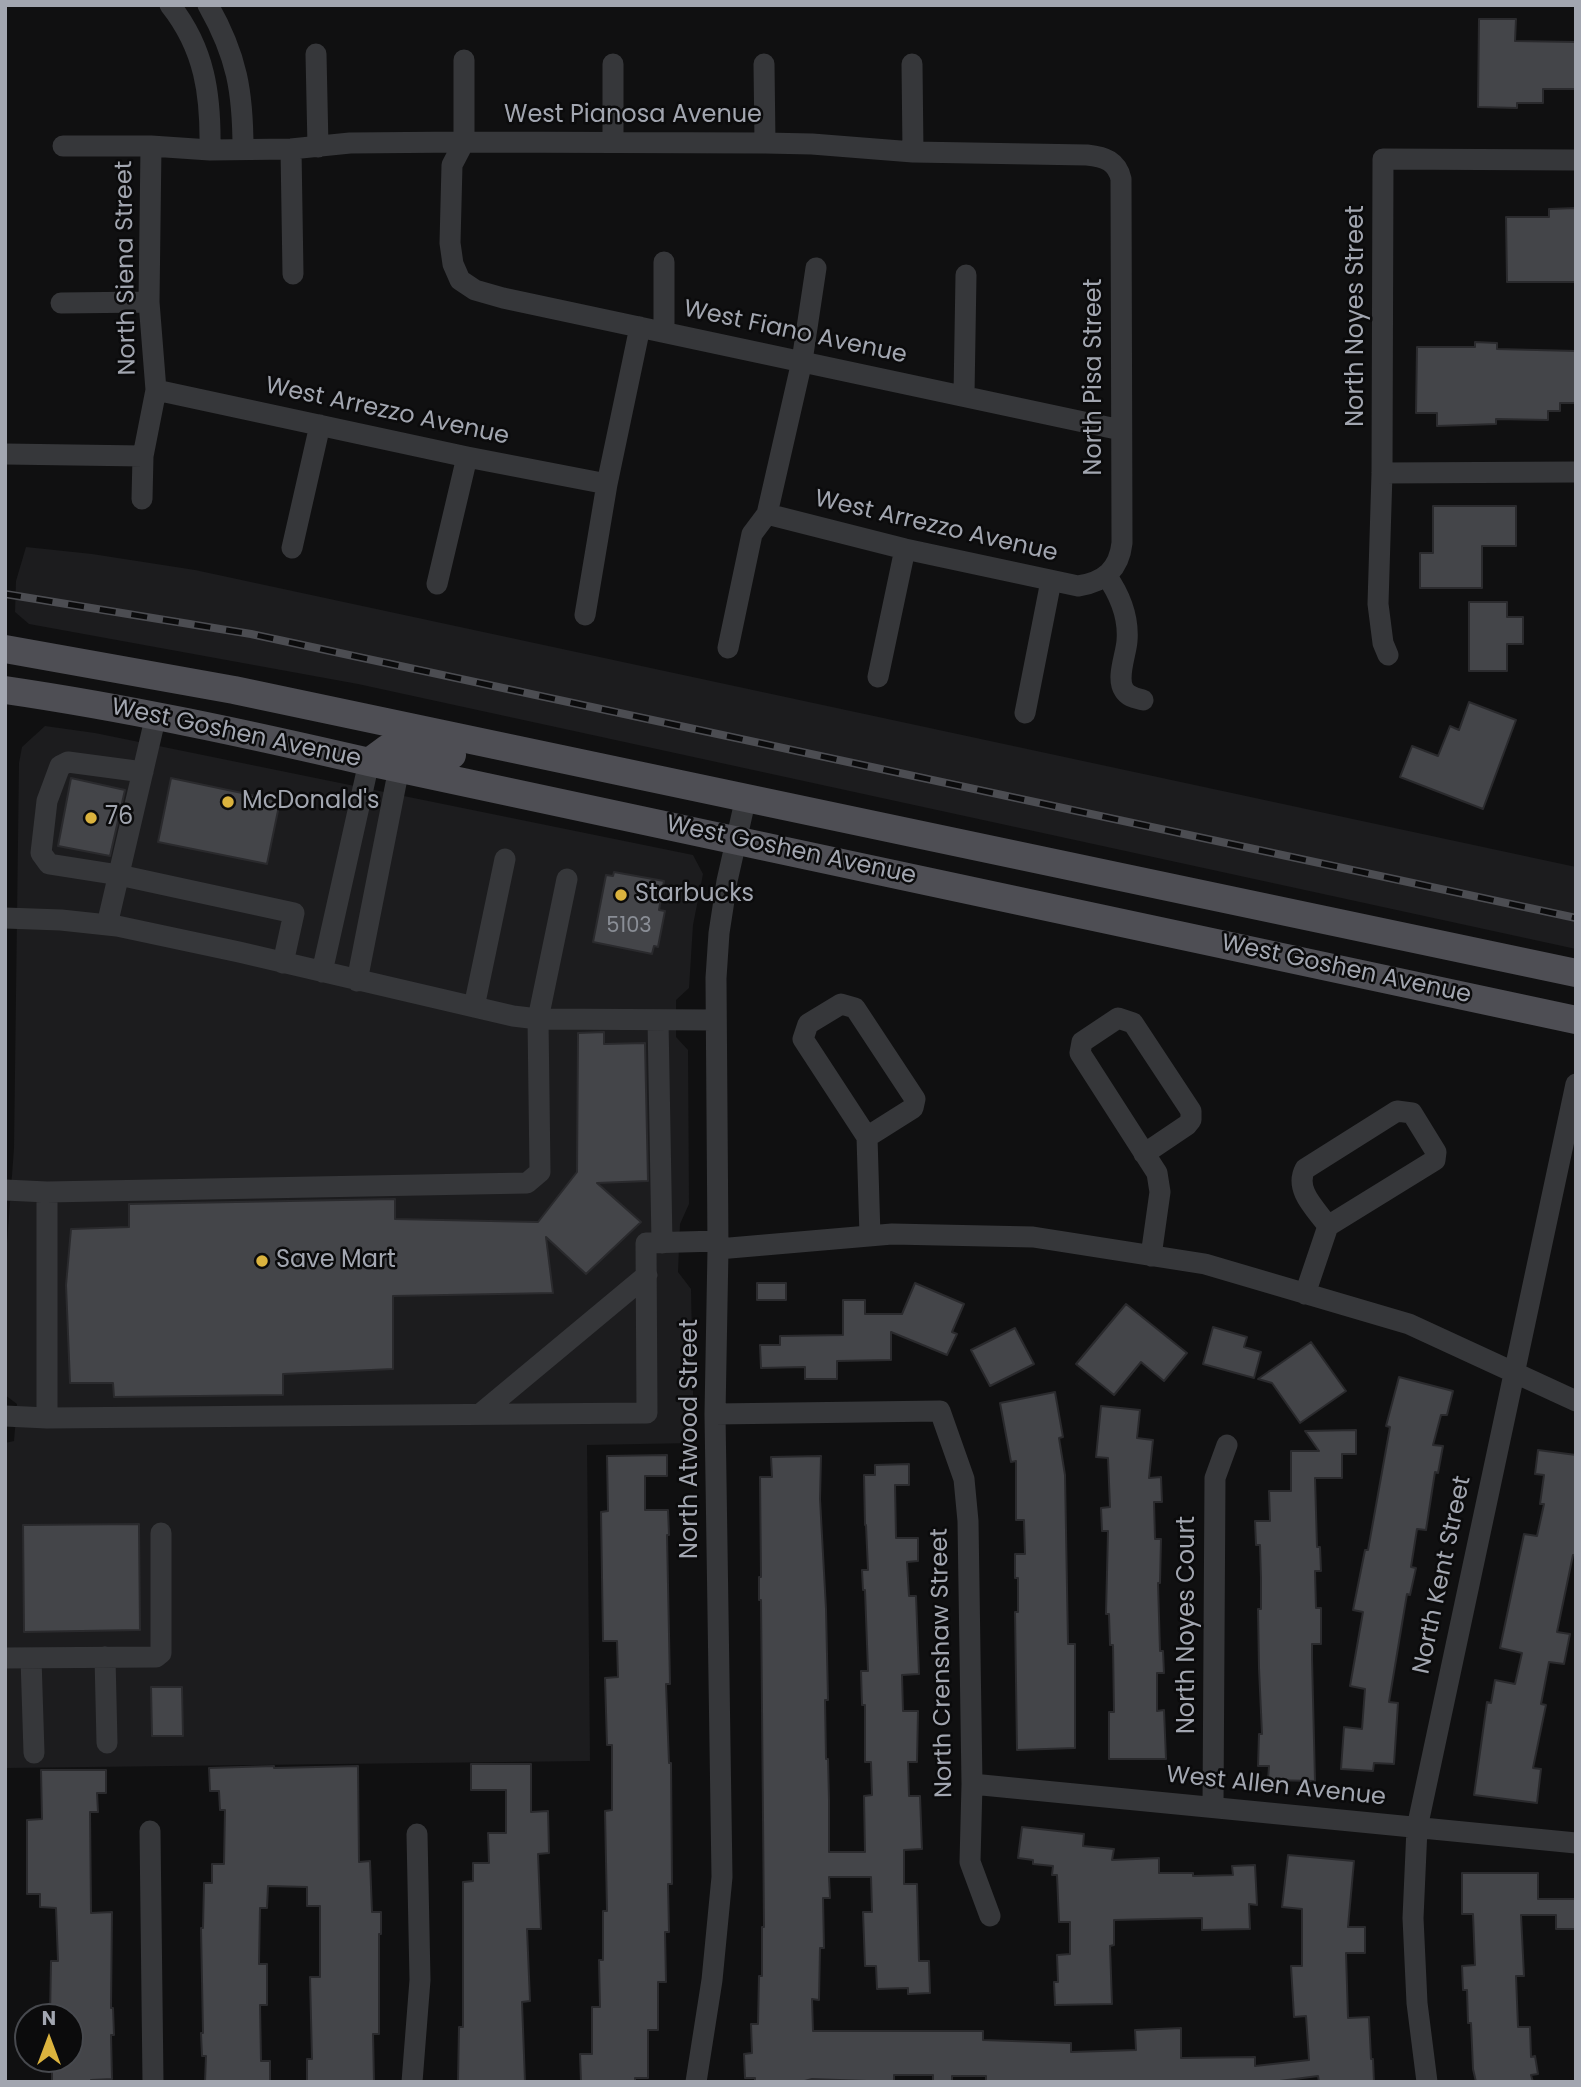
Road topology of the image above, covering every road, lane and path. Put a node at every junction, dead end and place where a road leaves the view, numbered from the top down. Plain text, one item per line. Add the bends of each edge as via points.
1 (170, 5) edge
2 (208, 5) edge
3 (316, 54) dead end
4 (464, 60) dead end
5 (613, 64) dead end
6 (764, 64) dead end
7 (912, 64) dead end
8 (464, 142) junction
9 (613, 142) junction
10 (765, 143) junction
11 (63, 146) dead end
12 (151, 146) junction
13 (318, 147) junction
14 (243, 149) junction
15 (291, 149) junction
16 (210, 150) junction
17 (913, 152) junction
18 (1576, 160) edge
19 (1113, 163) joint
20 (664, 262) dead end
21 (816, 268) dead end
22 (293, 274) dead end
23 (966, 275) dead end
24 (149, 302) junction
25 (61, 303) dead end
26 (640, 327) junction
27 (664, 332) junction
28 (802, 361) junction
29 (156, 390) junction
30 (964, 395) junction
31 (320, 425) junction
32 (1121, 430) junction
33 (15, 454) edge
34 (143, 456) junction
35 (467, 457) junction
36 (1576, 472) edge
37 (1382, 473) junction
38 (607, 484) junction
39 (142, 499) dead end
40 (767, 514) junction
41 (292, 548) dead end
42 (905, 549) junction
43 (1100, 579) junction
44 (1051, 581) junction
45 (437, 584) dead end
46 (585, 615) dead end
47 (728, 648) dead end
48 (5, 649) edge
49 (1388, 655) dead end
50 (878, 677) dead end
51 (5, 690) edge
52 (1143, 700) dead end
53 (1024, 713) dead end
54 (156, 715) junction
55 (369, 762) junction
56 (399, 768) junction
57 (143, 772) junction
58 (641, 776) junction
59 (746, 797) junction
60 (737, 839) junction
61 (505, 859) dead end
62 (119, 875) junction
63 (567, 879) dead end
64 (5, 918) edge
65 (107, 925) junction
66 (283, 962) junction
67 (322, 972) junction
68 (1576, 973) edge
69 (357, 981) junction
70 (474, 1007) junction
71 (538, 1019) junction
72 (658, 1020) junction
73 (715, 1020) junction
74 (1576, 1020) edge
75 (1576, 1084) edge
76 (867, 1136) junction
77 (1144, 1154) junction
78 (5, 1190) edge
79 (47, 1192) junction
80 (1328, 1226) junction
81 (870, 1236) junction
82 (662, 1243) junction
83 (718, 1245) junction
84 (1151, 1256) junction
85 (646, 1275) junction
86 (1306, 1294) junction
87 (1514, 1372) junction
88 (1576, 1401) edge
89 (480, 1414) junction
90 (715, 1414) junction
91 (5, 1416) edge
92 (47, 1418) junction
93 (1227, 1446) dead end
94 (161, 1533) dead end
95 (105, 1657) junction
96 (5, 1658) edge
97 (31, 1658) junction
98 (107, 1742) dead end
99 (34, 1753) dead end
100 (972, 1784) junction
101 (1213, 1806) junction
102 (1417, 1828) junction
103 (150, 1831) dead end
104 (417, 1833) dead end
105 (1576, 1843) edge
106 (990, 1916) dead end
107 (153, 2082) edge
108 (412, 2082) edge
109 (696, 2082) edge
110 (1427, 2082) edge

1 - 16 street via 182,20 203,68 211,115
2 - 14 street via 230,50 239,82
3 - 13 street
4 - 8 street
5 - 9 street
6 - 10 street
7 - 17 street
8 - 9 street, West Pianosa Avenue
8 - 13 street, West Pianosa Avenue
8 - 26 street, West Fiano Avenue via 451,178 450,243 460,280 503,298
9 - 10 street, West Pianosa Avenue
10 - 17 street, West Pianosa Avenue
11 - 12 street, West Pianosa Avenue
12 - 16 street, West Pianosa Avenue
12 - 24 street, North Siena Street
13 - 15 street, West Pianosa Avenue
14 - 15 street, West Pianosa Avenue
14 - 16 street, West Pianosa Avenue
15 - 22 street
17 - 19 street, West Pianosa Avenue via 1087,155
18 - 37 street, North Noyes Street via 1383,159
19 - 32 street, North Pisa Street via 1121,179
20 - 27 street
21 - 28 street
23 - 30 street
24 - 25 street
24 - 29 street, North Siena Street
26 - 27 street, West Fiano Avenue
26 - 38 street
27 - 28 street, West Fiano Avenue
28 - 30 street, West Fiano Avenue
28 - 40 street
29 - 31 street, West Arrezzo Avenue
29 - 34 street, North Siena Street
30 - 32 street, West Fiano Avenue
31 - 35 street, West Arrezzo Avenue
31 - 41 street
32 - 43 street, North Pisa Street via 1122,543 1116,566
33 - 34 street
34 - 39 street, North Siena Street
35 - 38 street, West Arrezzo Avenue
35 - 45 street
36 - 37 street
37 - 49 street via 1378,604
38 - 46 street
40 - 42 street, West Arrezzo Avenue
40 - 47 street via 752,534
42 - 44 street, West Arrezzo Avenue
42 - 50 street
43 - 44 street, West Arrezzo Avenue via 1078,586
43 - 52 street via 1115,588 1125,616 1122,686
44 - 53 street
48 - 58 main road, West Goshen Avenue via 234,690
51 - 54 main road, West Goshen Avenue
54 - 55 main road, West Goshen Avenue
54 - 57 street
55 - 56 main road, West Goshen Avenue
55 - 58 main road via 388,748 421,748 612,787
55 - 67 street
56 - 60 main road, West Goshen Avenue
56 - 69 street
57 - 62 street
57 - 62 street via 68,762 60,765 47,801 41,853 49,864
58 - 59 main road, West Goshen Avenue
59 - 60 street, North Atwood Street
59 - 68 main road, West Goshen Avenue
60 - 73 street, North Atwood Street via 719,933
60 - 74 main road, West Goshen Avenue
61 - 70 street
62 - 65 street
62 - 66 street via 294,913
63 - 71 street
64 - 65 street
65 - 66 street
66 - 67 street
67 - 69 street
69 - 70 street
70 - 71 street
71 - 72 street
71 - 79 street via 540,1172 527,1183
72 - 73 street
72 - 82 street
73 - 83 street, North Atwood Street
75 - 87 street, North Kent Street
76 - 76 street via 913,1108 915,1099 855,1007 841,1004 808,1024 803,1039
76 - 81 street
77 - 77 street via 1080,1053 1082,1042 1118,1018 1133,1023 1191,1111 1187,1125
77 - 84 street via 1157,1173 1160,1192
78 - 79 street
79 - 92 street
80 - 80 street via 1435,1160 1436,1152 1412,1113 1397,1111 1305,1169 1301,1188
80 - 86 street
81 - 83 street
81 - 84 street via 1033,1237
82 - 83 street
82 - 85 street via 646,1243
83 - 90 street, North Atwood Street
84 - 86 street via 1205,1265
85 - 89 street
85 - 89 street via 647,1413
86 - 87 street via 1409,1324
87 - 88 street
87 - 102 street, North Kent Street
89 - 92 street
90 - 100 street, North Crenshaw Street via 940,1410 964,1479 967,1510
90 - 109 street, North Atwood Street via 722,1877
91 - 92 street
93 - 101 street, North Noyes Court via 1215,1478
94 - 95 street via 161,1653 156,1657
95 - 97 street
95 - 98 street
96 - 97 street
97 - 99 street
100 - 101 street, West Allen Avenue
100 - 106 street, North Crenshaw Street via 970,1862
101 - 102 street, West Allen Avenue
102 - 105 street, West Allen Avenue
102 - 110 street, North Kent Street via 1413,1918
103 - 107 street
104 - 108 street via 420,1980

